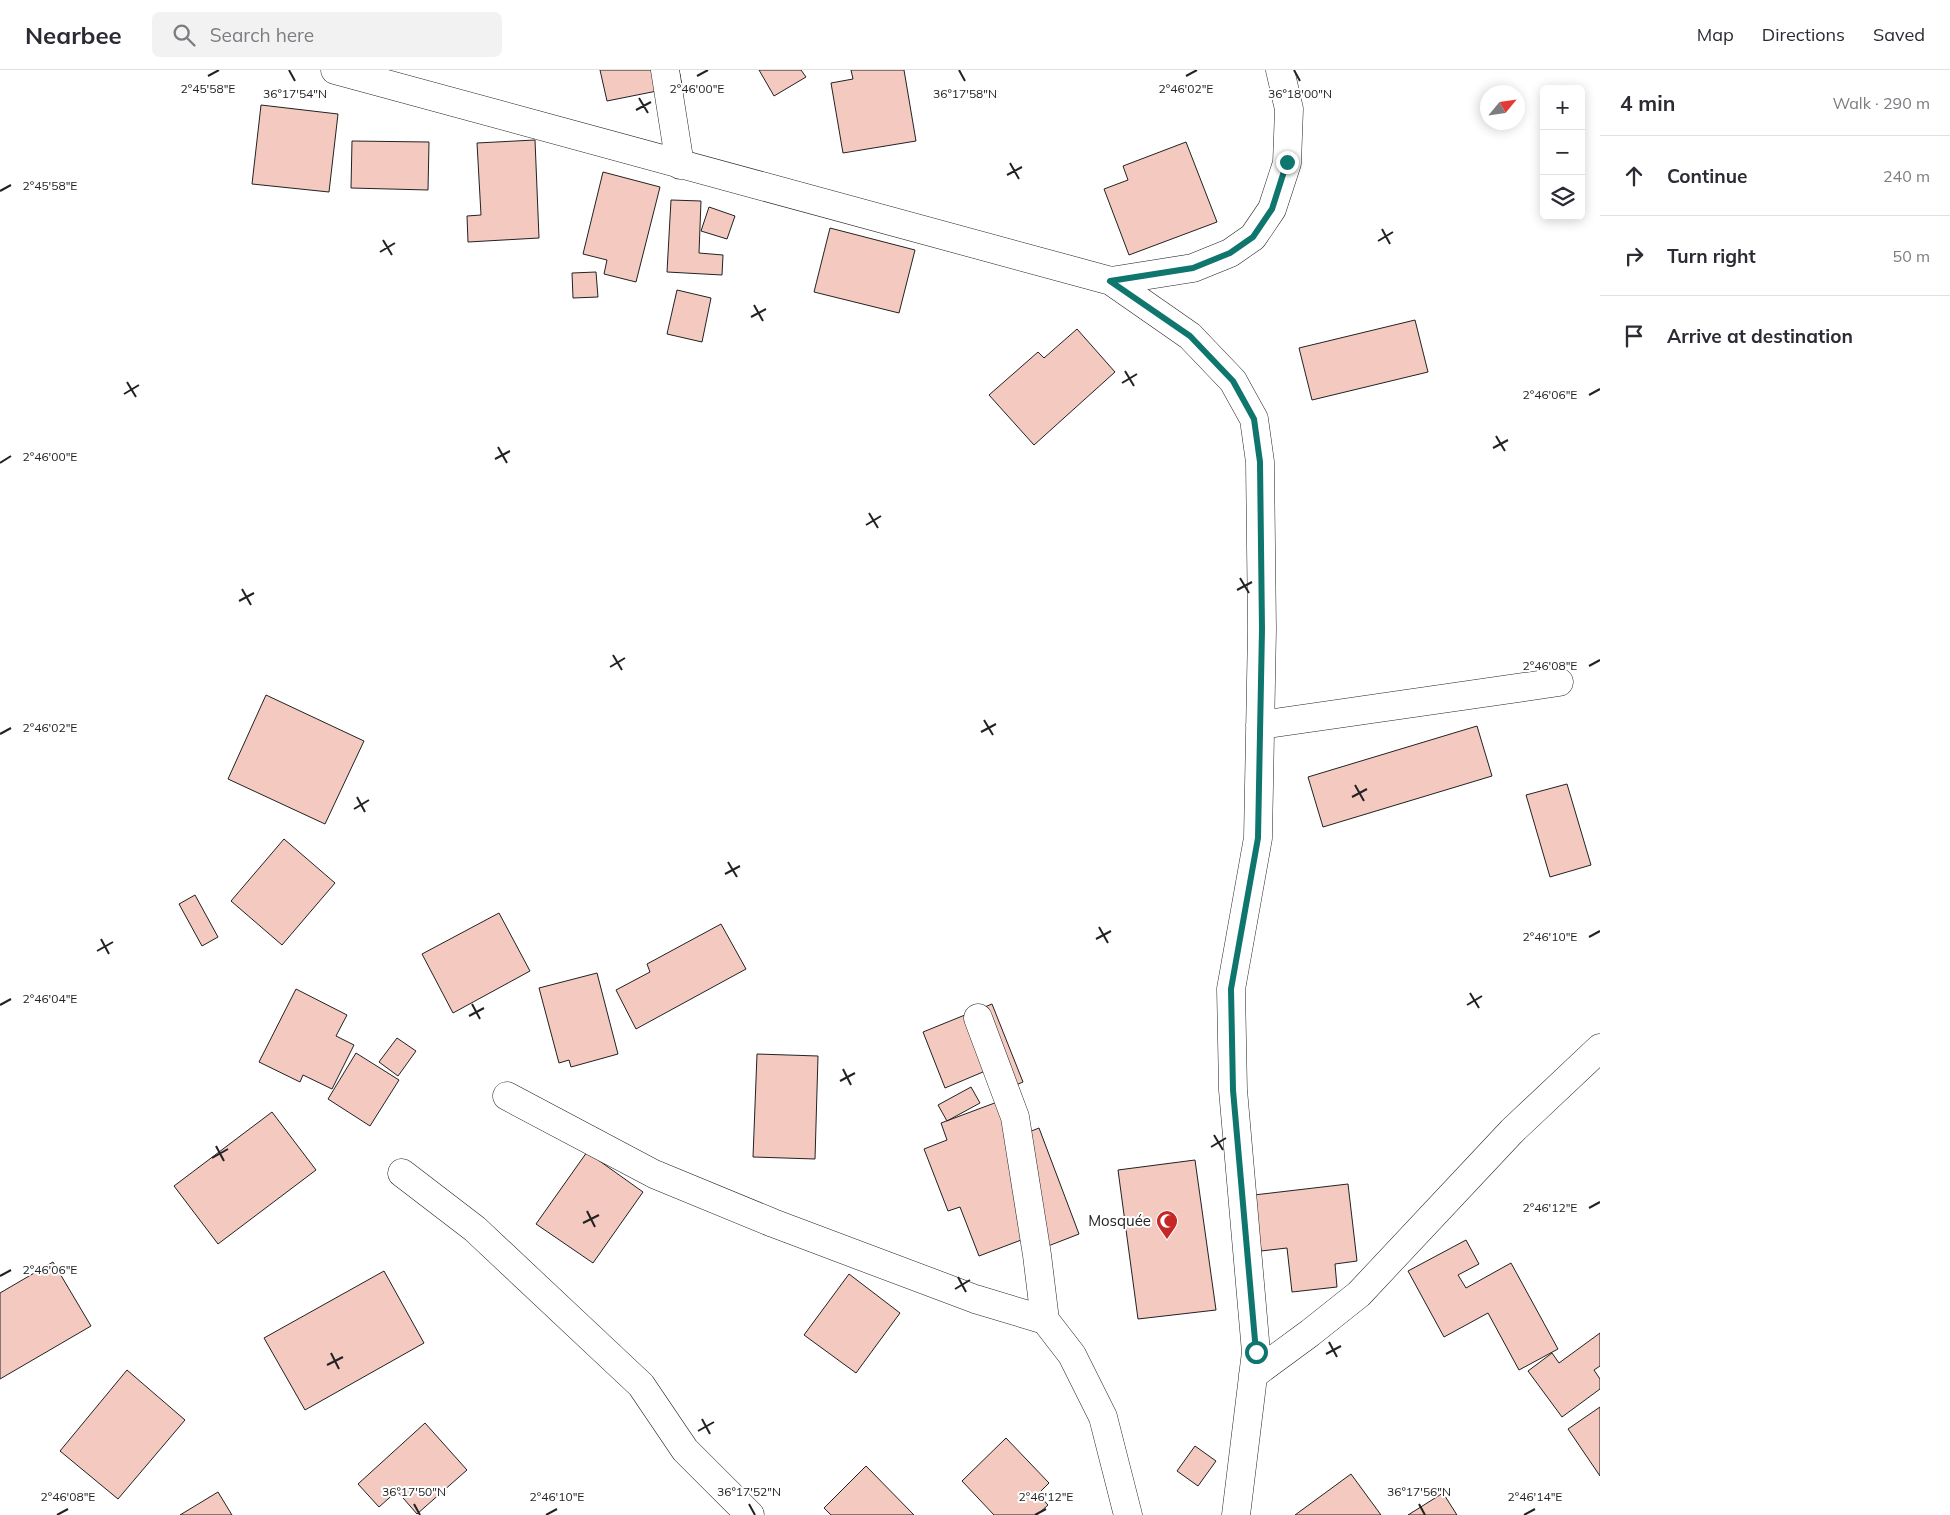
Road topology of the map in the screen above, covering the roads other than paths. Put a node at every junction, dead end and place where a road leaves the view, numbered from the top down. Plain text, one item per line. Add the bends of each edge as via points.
1 (334, 70) edge
2 (665, 70) edge
3 (1280, 70) edge
4 (680, 165) junction
5 (1110, 281) junction
6 (1559, 682) dead end
7 (1260, 725) junction
8 (978, 1018) dead end
9 (1596, 1060) edge
10 (507, 1096) dead end
11 (402, 1173) dead end
12 (1045, 1320) junction
13 (1253, 1375) junction
14 (750, 1515) edge
15 (1128, 1515) edge
16 (1236, 1515) edge

1 - 4 street
2 - 4 street
3 - 5 street via 1289,109 1287,162 1272,209 1253,237 1230,253 1193,268
4 - 5 street
5 - 7 street via 1190,336 1233,381 1254,419 1260,462
6 - 7 street
7 - 13 street via 1258,838 1231,989 1233,1090 1256,1352
8 - 12 street via 1015,1117
9 - 13 street via 1512,1131 1359,1294
10 - 12 street via 663,1178 975,1300
11 - 14 street via 475,1229 641,1386 685,1450
12 - 15 street via 1072,1355 1103,1417
13 - 16 street

